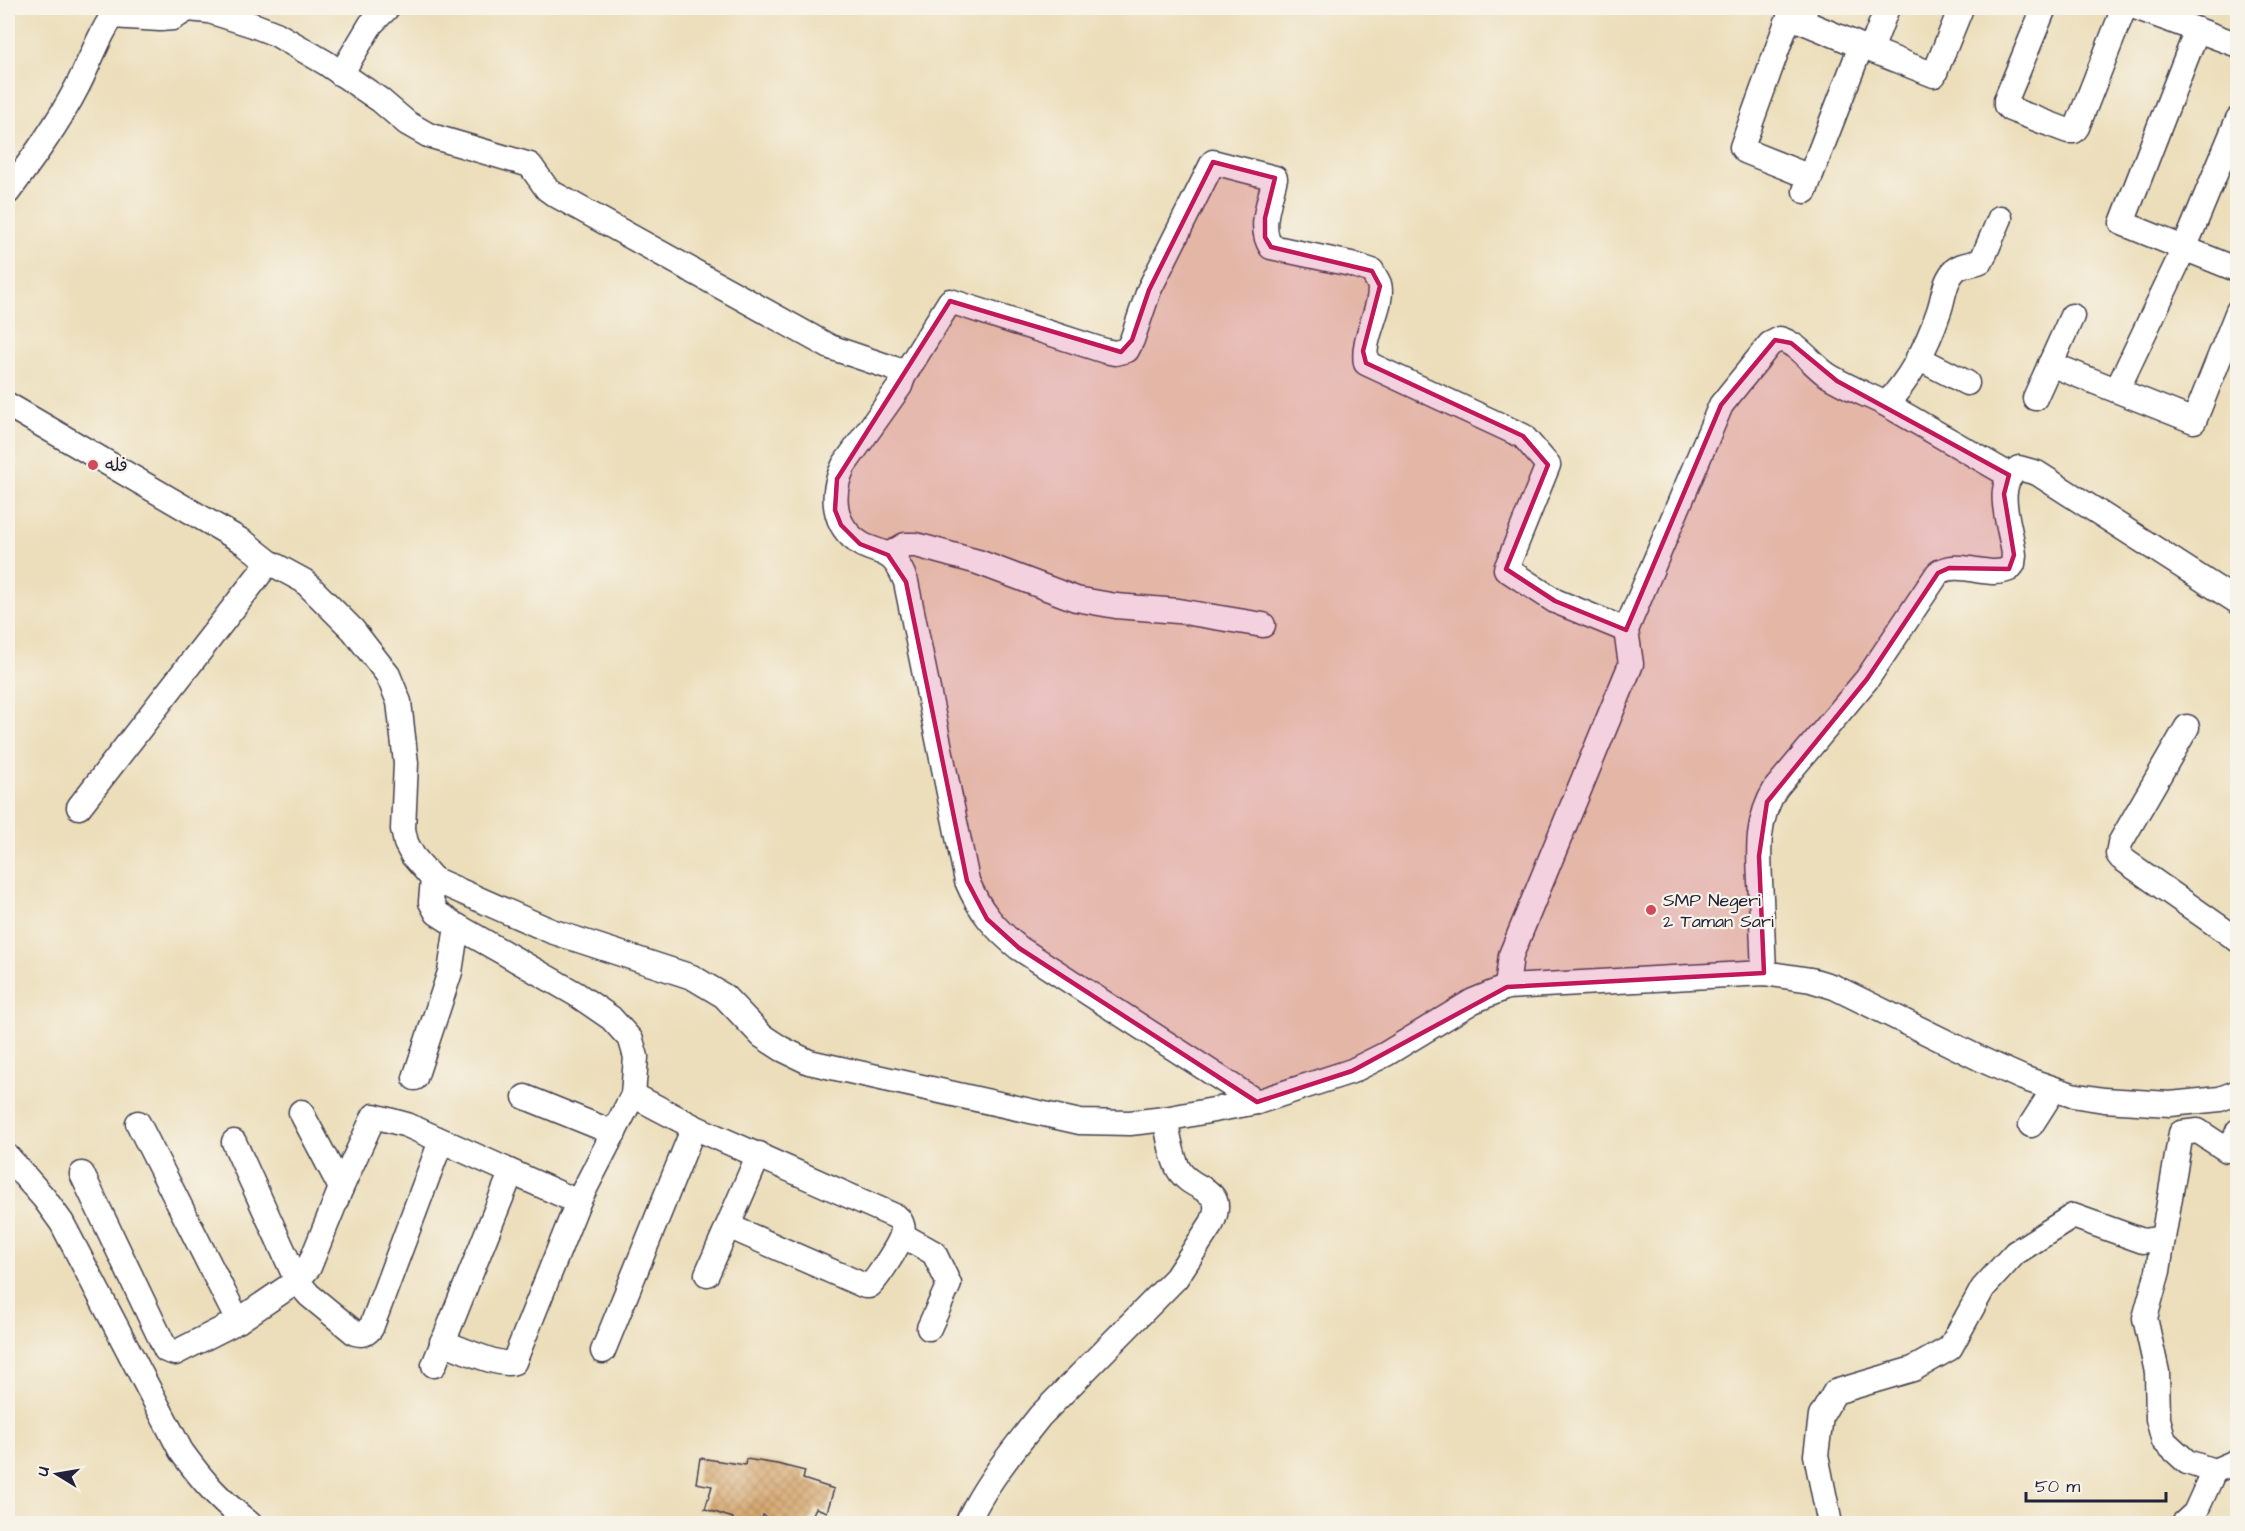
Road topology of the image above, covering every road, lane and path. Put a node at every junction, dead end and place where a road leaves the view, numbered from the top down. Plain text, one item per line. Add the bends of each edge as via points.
1 (387, 8) edge
2 (1887, 8) edge
3 (1961, 8) edge
4 (2044, 8) edge
5 (2124, 8) edge
6 (2138, 8) edge
7 (115, 12) edge
8 (1803, 14) edge
9 (2197, 30) junction
10 (2238, 45) edge
11 (1866, 48) junction
12 (341, 74) junction
13 (2238, 119) edge
14 (8, 192) edge
15 (2000, 218) dead end
16 (2184, 249) junction
17 (2238, 270) edge
18 (2238, 311) edge
19 (2072, 316) dead end
20 (1918, 358) junction
21 (2050, 364) junction
22 (903, 376) junction
23 (1967, 383) dead end
24 (2117, 390) junction
25 (2035, 398) dead end
26 (1886, 404) junction
27 (8, 405) edge
28 (2009, 475) junction
29 (888, 555) junction
30 (269, 562) junction
31 (2238, 602) edge
32 (1263, 625) dead end
33 (1626, 630) junction
34 (2187, 727) dead end
35 (79, 807) dead end
36 (433, 879) junction
37 (457, 926) junction
38 (2238, 940) edge
39 (1764, 973) junction
40 (1507, 987) junction
41 (415, 1078) dead end
42 (2054, 1089) junction
43 (2238, 1092) edge
44 (633, 1095) junction
45 (525, 1097) dead end
46 (1257, 1102) junction
47 (301, 1112) dead end
48 (1165, 1119) junction
49 (138, 1123) dead end
50 (2031, 1125) dead end
51 (694, 1127) junction
52 (614, 1133) junction
53 (441, 1141) junction
54 (234, 1142) dead end
55 (2234, 1145) edge
56 (759, 1154) junction
57 (8, 1157) edge
58 (511, 1173) junction
59 (82, 1174) dead end
60 (341, 1188) junction
61 (578, 1202) junction
62 (728, 1226) junction
63 (902, 1235) junction
64 (2163, 1238) junction
65 (707, 1275) dead end
66 (297, 1281) junction
67 (238, 1320) junction
68 (929, 1328) dead end
69 (442, 1342) junction
70 (603, 1351) dead end
71 (434, 1365) dead end
72 (2238, 1461) edge
73 (2214, 1471) junction
74 (1825, 1521) edge
75 (250, 1524) edge
76 (967, 1524) edge
77 (2183, 1524) edge

1 - 12 street via 371,24
2 - 11 street
3 - 11 street via 1934,75
4 - 5 street via 2006,105 2074,131
6 - 9 street
7 - 12 street via 160,20 188,9 208,11 276,34
7 - 14 street via 57,122
8 - 11 street
8 - 11 street via 1787,22 1742,147 1745,151 1808,184
9 - 10 street
9 - 16 street via 2122,223
12 - 22 street via 416,129 530,165 554,195 830,347 898,369
13 - 16 street
15 - 20 street via 1982,260 1961,266 1946,282 1939,312
16 - 17 street
16 - 24 street
18 - 24 street via 2194,421
19 - 21 street
20 - 23 street
20 - 26 street
21 - 24 street
21 - 25 street
22 - 29 street via 900,386 844,465 835,496 835,510 842,525 860,544
22 - 33 street via 950,301 1105,351 1127,350 1149,290 1213,162 1275,178 1265,218 1265,237 1271,247 1372,271 1380,286 1363,351 1366,363 1523,436 1548,465 1506,569 1556,601
26 - 28 street
26 - 33 street via 1825,373 1791,343 1780,339 1770,344 1721,405
27 - 30 street via 245,543
28 - 31 street via 2019,468 2037,473
28 - 39 street via 2004,494 2013,564 1995,573 1949,568 1938,573 1867,679 1767,802 1760,828 1759,856
29 - 32 street via 905,545 916,545 978,562 1076,599
29 - 46 street via 906,582 967,881 987,919 1020,948
30 - 35 street
30 - 36 street via 304,581 353,630 388,675 399,702 406,763 406,843
33 - 40 street via 1631,664 1511,955
34 - 38 street via 2120,843 2118,854
36 - 37 street via 431,902 437,913
36 - 48 street via 551,931 692,977 724,996 762,1036 809,1062 1080,1122
37 - 41 street via 450,972
37 - 44 street via 611,1018 631,1040 636,1057
39 - 40 street
39 - 42 street via 1834,987 1987,1062
40 - 46 street via 1473,1001 1352,1071
42 - 43 street via 2104,1100 2151,1104 2194,1103
42 - 50 street
44 - 51 street
44 - 52 street
45 - 52 street
46 - 48 street
47 - 60 street
48 - 76 street via 1178,1168 1215,1200 1212,1223 1176,1278 1033,1424
49 - 67 street
51 - 56 street
51 - 70 street
52 - 61 street
53 - 58 street
53 - 60 street via 407,1125 374,1116
53 - 66 street via 367,1333 355,1334
54 - 66 street
55 - 64 street via 2198,1131 2181,1133
56 - 62 street
56 - 63 street via 897,1217 902,1223
57 - 75 street via 62,1223 181,1450 203,1482
58 - 61 street
58 - 69 street
59 - 67 street via 166,1350 175,1353
60 - 66 street via 309,1267
61 - 69 street via 514,1362 498,1362
62 - 63 street via 865,1286 878,1277
62 - 65 street
63 - 68 street via 934,1253 949,1284
64 - 73 street via 2145,1318 2157,1372 2158,1419 2164,1441 2187,1462
64 - 74 street via 2144,1241 2073,1216 2015,1253 1983,1288 1950,1348 1913,1369 1835,1392 1821,1416 1816,1455
66 - 67 street
69 - 71 street
72 - 73 street
73 - 77 street via 2195,1513

